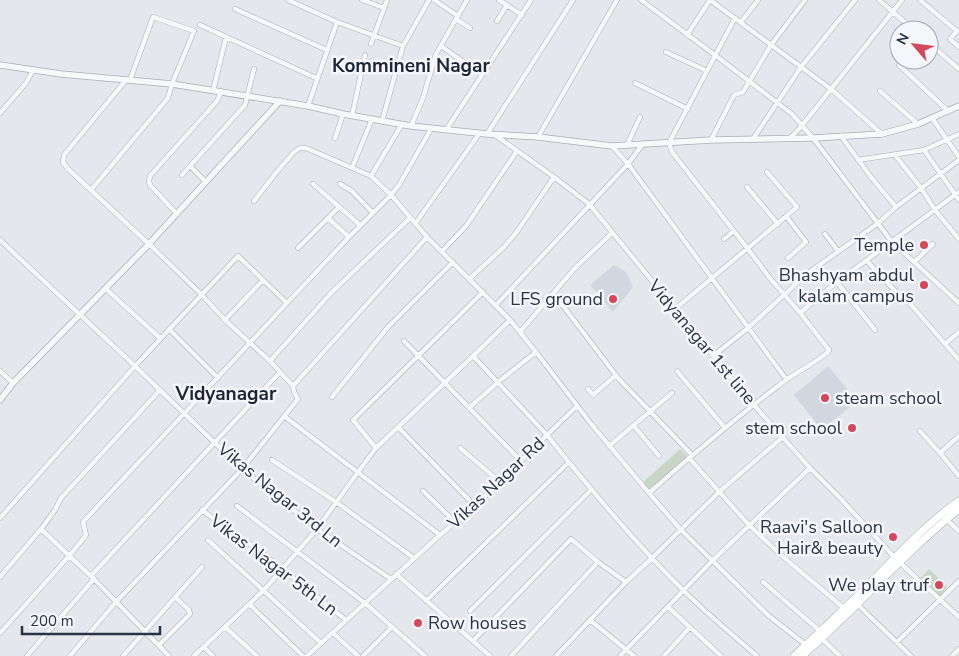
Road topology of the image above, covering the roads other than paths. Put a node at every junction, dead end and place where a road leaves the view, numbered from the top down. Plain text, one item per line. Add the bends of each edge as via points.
1 (288, 0) edge
2 (362, 0) edge
3 (387, 0) edge
4 (429, 0) edge
5 (434, 0) edge
6 (467, 0) edge
7 (499, 0) edge
8 (532, 0) edge
9 (573, 0) edge
10 (616, 0) edge
11 (641, 0) edge
12 (710, 0) edge
13 (758, 0) edge
14 (805, 0) edge
15 (854, 0) edge
16 (879, 0) edge
17 (902, 0) edge
18 (920, 0) edge
19 (507, 6) junction
20 (384, 8) junction
21 (235, 9) dead end
22 (893, 12) junction
23 (522, 15) junction
24 (457, 18) junction
25 (735, 18) junction
26 (902, 20) edge
27 (497, 21) dead end
28 (337, 22) junction
29 (741, 22) junction
30 (200, 25) dead end
31 (470, 28) dead end
32 (374, 34) junction
33 (687, 35) junction
34 (226, 37) junction
35 (371, 44) dead end
36 (771, 45) junction
37 (403, 46) junction
38 (441, 46) junction
39 (959, 47) edge
40 (327, 50) junction
41 (666, 52) dead end
42 (939, 52) edge
43 (715, 54) junction
44 (365, 55) dead end
45 (364, 61) junction
46 (0, 65) edge
47 (801, 67) junction
48 (397, 68) junction
49 (254, 69) dead end
50 (959, 69) edge
51 (34, 70) junction
52 (904, 70) edge
53 (707, 71) junction
54 (482, 75) junction
55 (316, 78) junction
56 (128, 80) junction
57 (748, 81) junction
58 (635, 83) dead end
59 (172, 84) junction
60 (831, 89) junction
61 (212, 90) junction
62 (880, 91) dead end
63 (221, 92) junction
64 (248, 96) junction
65 (280, 101) junction
66 (778, 102) junction
67 (308, 106) junction
68 (959, 106) edge
69 (688, 109) junction
70 (948, 111) junction
71 (0, 112) edge
72 (343, 114) junction
73 (352, 116) junction
74 (640, 116) dead end
75 (932, 118) junction
76 (372, 119) junction
77 (382, 121) junction
78 (402, 124) junction
79 (918, 124) junction
80 (802, 125) junction
81 (410, 126) junction
82 (431, 129) junction
83 (446, 130) junction
84 (479, 134) junction
85 (487, 134) junction
86 (882, 134) junction
87 (959, 134) edge
88 (495, 135) junction
89 (841, 136) junction
90 (538, 137) junction
91 (334, 138) dead end
92 (813, 138) junction
93 (753, 139) junction
94 (789, 139) junction
95 (711, 140) junction
96 (947, 140) junction
97 (669, 143) junction
98 (627, 145) junction
99 (642, 145) junction
100 (612, 146) junction
101 (924, 150) junction
102 (517, 151) junction
103 (895, 155) junction
104 (959, 159) edge
105 (858, 160) junction
106 (628, 164) junction
107 (190, 166) junction
108 (352, 168) junction
109 (767, 172) dead end
110 (940, 174) junction
111 (182, 175) dead end
112 (371, 176) junction
113 (554, 177) junction
114 (206, 182) junction
115 (313, 184) dead end
116 (340, 184) dead end
117 (747, 187) dead end
118 (921, 188) junction
119 (91, 190) junction
120 (957, 194) edge
121 (391, 195) junction
122 (959, 200) edge
123 (254, 201) dead end
124 (589, 204) junction
125 (339, 207) junction
126 (896, 207) junction
127 (935, 210) junction
128 (373, 213) junction
129 (177, 214) junction
130 (786, 216) junction
131 (328, 218) junction
132 (410, 218) junction
133 (415, 224) junction
134 (778, 224) junction
135 (877, 224) junction
136 (360, 225) junction
137 (734, 231) junction
138 (612, 233) junction
139 (825, 234) dead end
140 (427, 236) junction
141 (349, 237) junction
142 (724, 239) dead end
143 (959, 239) edge
144 (0, 240) edge
145 (892, 242) junction
146 (149, 244) junction
147 (934, 244) dead end
148 (298, 248) dead end
149 (748, 249) junction
150 (442, 251) junction
151 (838, 251) junction
152 (788, 258) dead end
153 (866, 261) junction
154 (453, 262) junction
155 (914, 262) junction
156 (712, 278) junction
157 (469, 279) junction
158 (263, 280) junction
159 (837, 282) junction
160 (106, 289) junction
161 (483, 292) junction
162 (554, 294) junction
163 (784, 294) junction
164 (202, 295) junction
165 (287, 303) junction
166 (959, 303) edge
167 (496, 305) junction
168 (675, 309) junction
169 (800, 314) junction
170 (80, 315) junction
171 (225, 320) junction
172 (510, 320) junction
173 (748, 328) junction
174 (169, 329) junction
175 (875, 330) dead end
176 (520, 332) junction
177 (959, 332) edge
178 (160, 338) junction
179 (404, 341) dead end
180 (250, 343) junction
181 (946, 344) junction
182 (536, 352) junction
183 (418, 356) junction
184 (473, 356) junction
185 (713, 356) junction
186 (959, 360) edge
187 (270, 361) junction
188 (135, 366) junction
189 (0, 371) edge
190 (677, 371) dead end
191 (280, 372) junction
192 (616, 375) junction
193 (218, 378) junction
194 (786, 379) junction
195 (498, 382) junction
196 (13, 383) junction
197 (444, 384) junction
198 (293, 386) junction
199 (588, 388) dead end
200 (160, 390) junction
201 (672, 393) dead end
202 (332, 397) dead end
203 (0, 400) edge
204 (753, 404) junction
205 (577, 406) junction
206 (469, 408) junction
207 (650, 411) junction
208 (184, 414) junction
209 (284, 416) junction
210 (634, 426) junction
211 (398, 427) junction
212 (725, 428) junction
213 (920, 431) dead end
214 (548, 435) junction
215 (959, 436) edge
216 (783, 437) junction
217 (214, 442) junction
218 (609, 446) junction
219 (376, 448) junction
220 (460, 448) dead end
221 (940, 453) junction
222 (659, 456) dead end
223 (690, 457) junction
224 (272, 460) dead end
225 (521, 461) junction
226 (569, 462) junction
227 (810, 468) junction
228 (242, 469) junction
229 (358, 472) junction
230 (959, 476) edge
231 (500, 482) junction
232 (591, 490) junction
233 (423, 491) dead end
234 (719, 492) junction
235 (649, 494) junction
236 (959, 501) edge
237 (336, 502) junction
238 (237, 506) dead end
239 (475, 506) junction
240 (959, 509) edge
241 (202, 510) junction
242 (0, 518) edge
243 (946, 519) junction
244 (455, 522) junction
245 (749, 525) junction
246 (42, 529) junction
247 (317, 529) junction
248 (681, 530) junction
249 (959, 531) edge
250 (440, 535) junction
251 (208, 540) dead end
252 (297, 552) junction
253 (70, 555) junction
254 (414, 558) junction
255 (652, 558) junction
256 (897, 560) junction
257 (598, 562) junction
258 (712, 562) junction
259 (202, 567) dead end
260 (282, 568) junction
261 (396, 574) junction
262 (0, 577) edge
263 (93, 577) junction
264 (391, 579) junction
265 (959, 581) edge
266 (626, 582) junction
267 (763, 582) dead end
268 (264, 590) junction
269 (683, 590) junction
270 (175, 597) junction
271 (940, 599) junction
272 (426, 601) junction
273 (116, 602) junction
274 (365, 603) junction
275 (249, 604) junction
276 (857, 604) junction
277 (668, 607) junction
278 (845, 609) junction
279 (470, 611) dead end
280 (959, 617) edge
281 (346, 620) junction
282 (590, 620) junction
283 (225, 627) junction
284 (392, 627) junction
285 (690, 627) junction
286 (145, 631) junction
287 (332, 632) junction
288 (0, 633) edge
289 (821, 635) junction
290 (473, 642) junction
291 (896, 642) junction
292 (321, 643) junction
293 (159, 646) junction
294 (204, 647) junction
295 (626, 649) junction
296 (959, 649) edge
297 (808, 651) edge
298 (27, 656) edge
299 (70, 656) edge
300 (123, 656) edge
301 (169, 656) edge
302 (194, 656) edge
303 (213, 656) edge
304 (257, 656) edge
305 (303, 656) edge
306 (307, 656) edge
307 (358, 656) edge
308 (363, 656) edge
309 (425, 656) edge
310 (490, 656) edge
311 (511, 656) edge
312 (556, 656) edge
313 (620, 656) edge
314 (634, 656) edge
315 (664, 656) edge
316 (721, 656) edge
317 (757, 656) edge
318 (794, 656) edge
319 (840, 656) edge
320 (911, 656) edge
321 (952, 656) edge

1 - 28 street
2 - 20 street
3 - 20 street
4 - 37 street
5 - 24 street
6 - 24 street
7 - 19 street
8 - 23 street
9 - 85 street
10 - 90 street
11 - 33 street
12 - 25 street
12 - 33 street
13 - 29 street
14 - 36 street
15 - 47 street
16 - 22 street
17 - 22 street
18 - 39 street via 957,31 950,39
19 - 23 street
19 - 27 street
20 - 32 street
21 - 40 street
22 - 26 street
22 - 60 street
23 - 54 street
24 - 31 street
24 - 38 street
25 - 29 street
25 - 43 street
28 - 32 street
28 - 40 street
29 - 36 street
30 - 34 street
32 - 35 street
32 - 37 street
33 - 43 street
34 - 55 street
34 - 61 street
36 - 47 street
36 - 57 street
37 - 48 street
38 - 54 street
38 - 81 street
40 - 55 street
41 - 53 street
42 - 50 street
43 - 53 street
43 - 57 street
44 - 45 street
45 - 48 street
45 - 73 street
46 - 51 street
47 - 60 street
47 - 66 street
48 - 77 street
49 - 64 street
51 - 56 street
51 - 71 street
52 - 70 street
53 - 69 street
54 - 83 street
55 - 67 street
56 - 59 street
56 - 59 street via 153,17 194,31
56 - 119 street via 64,156 62,162
57 - 66 street
57 - 95 street via 743,92 734,95
58 - 69 street
59 - 61 street
59 - 119 street via 168,98
60 - 80 street
60 - 86 street
61 - 63 street
62 - 79 street
63 - 64 street
63 - 129 street via 217,101 150,176 150,185
64 - 65 street
64 - 107 street via 245,105
65 - 67 street
65 - 114 street
66 - 80 street
66 - 93 street
67 - 72 street
68 - 70 street
69 - 97 street
70 - 75 street
72 - 73 street
72 - 91 street
73 - 76 street
74 - 98 street
75 - 79 street
75 - 96 street
76 - 77 street
76 - 108 street
77 - 78 street
78 - 81 street
78 - 112 street
79 - 86 street
80 - 92 street
80 - 94 street
81 - 82 street
82 - 83 street
82 - 121 street
83 - 84 street
84 - 85 street
84 - 133 street
85 - 88 street
86 - 89 street
87 - 96 street
88 - 90 street
88 - 102 street, Vidyanagar 1st line
89 - 92 street
89 - 105 street
90 - 100 street
92 - 94 street
92 - 135 street
93 - 94 street
93 - 95 street
95 - 97 street
96 - 101 street
96 - 104 street
97 - 99 street
97 - 137 street via 672,152
98 - 99 street
98 - 100 street
99 - 106 street
100 - 106 street
101 - 103 street
101 - 110 street
102 - 113 street, Vidyanagar 1st line
102 - 150 street via 466,226
103 - 105 street
103 - 118 street
104 - 110 street
105 - 126 street
106 - 124 street
106 - 156 street
107 - 111 street
107 - 114 street
108 - 112 street
108 - 123 street via 300,148
109 - 130 street via 797,207
110 - 118 street
110 - 120 street
112 - 121 street
113 - 124 street, Vidyanagar 1st line
113 - 157 street via 516,233
114 - 129 street
115 - 125 street
116 - 128 street via 352,191
117 - 134 street
118 - 126 street
118 - 127 street
119 - 146 street
120 - 122 street
120 - 127 street
121 - 128 street
121 - 132 street
124 - 138 street, Vidyanagar 1st line
124 - 167 street
125 - 131 street
125 - 136 street
126 - 135 street
127 - 143 street
127 - 145 street
128 - 136 street
129 - 146 street
130 - 134 street
130 - 152 street via 806,242
131 - 141 street
131 - 148 street
132 - 133 street
132 - 187 street via 331,293
133 - 140 street
134 - 149 street
135 - 145 street
135 - 151 street
136 - 141 street
137 - 142 street
137 - 149 street
138 - 162 street via 575,268
138 - 168 street, Vidyanagar 1st line
139 - 151 street
140 - 150 street
140 - 198 street
141 - 165 street
144 - 170 street, Vikas Nagar 3rd Ln
145 - 153 street
145 - 155 street
146 - 160 street
146 - 164 street
147 - 155 street
149 - 156 street
149 - 163 street
150 - 154 street
151 - 163 street
153 - 159 street
153 - 181 street
154 - 157 street
154 - 202 street via 388,327
155 - 166 street
156 - 168 street
156 - 173 street
157 - 161 street
158 - 164 street via 238,256
158 - 165 street
158 - 171 street
159 - 169 street
159 - 175 street
160 - 170 street
160 - 178 street
161 - 167 street
161 - 183 street
162 - 176 street
162 - 192 street
163 - 169 street
163 - 173 street
164 - 171 street
164 - 174 street
165 - 180 street
167 - 172 street
168 - 185 street, Vidyanagar 1st line
169 - 194 street via 829,350
170 - 188 street, Vikas Nagar 3rd Ln
170 - 196 street
171 - 180 street
172 - 176 street
172 - 184 street
173 - 185 street
173 - 194 street
174 - 178 street
174 - 193 street
176 - 182 street
177 - 181 street
178 - 188 street
179 - 183 street
180 - 187 street
180 - 193 street
181 - 186 street
182 - 195 street
182 - 205 street
183 - 197 street
183 - 219 street via 353,420
184 - 195 street
184 - 197 street
185 - 204 street, Vidyanagar 1st line
187 - 191 street
188 - 200 street, Vikas Nagar 3rd Ln
188 - 242 street
189 - 196 street
190 - 212 street
191 - 198 street
191 - 217 street
192 - 199 street via 593,395
192 - 207 street
193 - 208 street
194 - 204 street
195 - 206 street
195 - 214 street
196 - 203 street
197 - 206 street
197 - 211 street
198 - 209 street via 298,399
200 - 208 street, Vikas Nagar 3rd Ln
200 - 246 street via 61,498
201 - 207 street
204 - 212 street
204 - 216 street, Vidyanagar 1st line
205 - 214 street
205 - 218 street
206 - 225 street
207 - 210 street
207 - 223 street
208 - 217 street, Vikas Nagar 3rd Ln
208 - 253 street via 83,522 86,535
209 - 228 street
209 - 229 street
210 - 218 street
210 - 222 street
211 - 219 street
211 - 239 street
212 - 223 street
213 - 221 street
214 - 225 street, Vikas Nagar Rd
214 - 226 street, Vikas Nagar Rd
215 - 221 street
216 - 227 street, Vidyanagar 1st line
216 - 234 street
217 - 228 street, Vikas Nagar 3rd Ln
217 - 263 street
218 - 235 street
219 - 229 street
220 - 231 street
221 - 230 street
223 - 234 street
223 - 235 street
224 - 237 street
225 - 231 street, Vikas Nagar Rd
226 - 232 street, Vikas Nagar Rd
226 - 272 street
227 - 245 street
227 - 256 street, Vidyanagar 1st line
228 - 241 street
228 - 247 street, Vikas Nagar 3rd Ln
229 - 237 street
229 - 250 street
231 - 239 street, Vikas Nagar Rd
232 - 255 street, Vikas Nagar Rd
232 - 279 street
233 - 244 street
234 - 245 street
234 - 248 street
235 - 248 street
236 - 256 main road via 928,526
237 - 247 street
237 - 254 street
238 - 252 street
239 - 244 street, Vikas Nagar Rd
240 - 243 main road
241 - 260 street, Vikas Nagar 5th Ln
241 - 273 street
243 - 249 street
243 - 256 main road
244 - 250 street, Vikas Nagar Rd
245 - 258 street
245 - 278 street
246 - 253 street
246 - 262 street
247 - 252 street
247 - 264 street, Vikas Nagar 3rd Ln
248 - 255 street
248 - 258 street
250 - 254 street, Vikas Nagar Rd
251 - 268 street
252 - 260 street
252 - 274 street
253 - 263 street
253 - 288 street
254 - 261 street, Vikas Nagar Rd
255 - 266 street
255 - 269 street, Vikas Nagar Rd
256 - 271 street, Vidyanagar 1st line
256 - 276 main road
256 - 278 main road
257 - 266 street
257 - 290 street via 571,539
257 - 311 street
258 - 269 street
258 - 297 street
259 - 270 street
260 - 268 street
260 - 281 street, Vikas Nagar 5th Ln
261 - 264 street, Vikas Nagar Rd
261 - 272 street
263 - 273 street
263 - 298 street
264 - 274 street, Vikas Nagar Rd
265 - 271 street
266 - 282 street
267 - 289 street
268 - 275 street
268 - 292 street
269 - 277 street
269 - 317 street, Vikas Nagar Rd
270 - 286 street
270 - 293 street via 190,614
271 - 280 street, Vidyanagar 1st line
271 - 291 street
272 - 290 street
273 - 286 street
273 - 299 street
274 - 281 street, Vikas Nagar Rd
274 - 284 street
275 - 283 street
275 - 305 street
276 - 289 main road
276 - 291 street
277 - 285 street
277 - 295 street
278 - 289 main road
281 - 287 street, Vikas Nagar Rd
282 - 295 street
282 - 312 street
283 - 294 street
283 - 304 street
284 - 308 street
284 - 309 street
285 - 315 street
285 - 316 street
286 - 293 street
286 - 300 street
287 - 292 street, Vikas Nagar Rd
287 - 307 street
289 - 297 main road
289 - 319 street
290 - 310 street
291 - 320 street
292 - 306 street, Vikas Nagar Rd
293 - 301 street
294 - 302 street
294 - 303 street
295 - 313 street
295 - 314 street
296 - 321 street
297 - 318 main road

